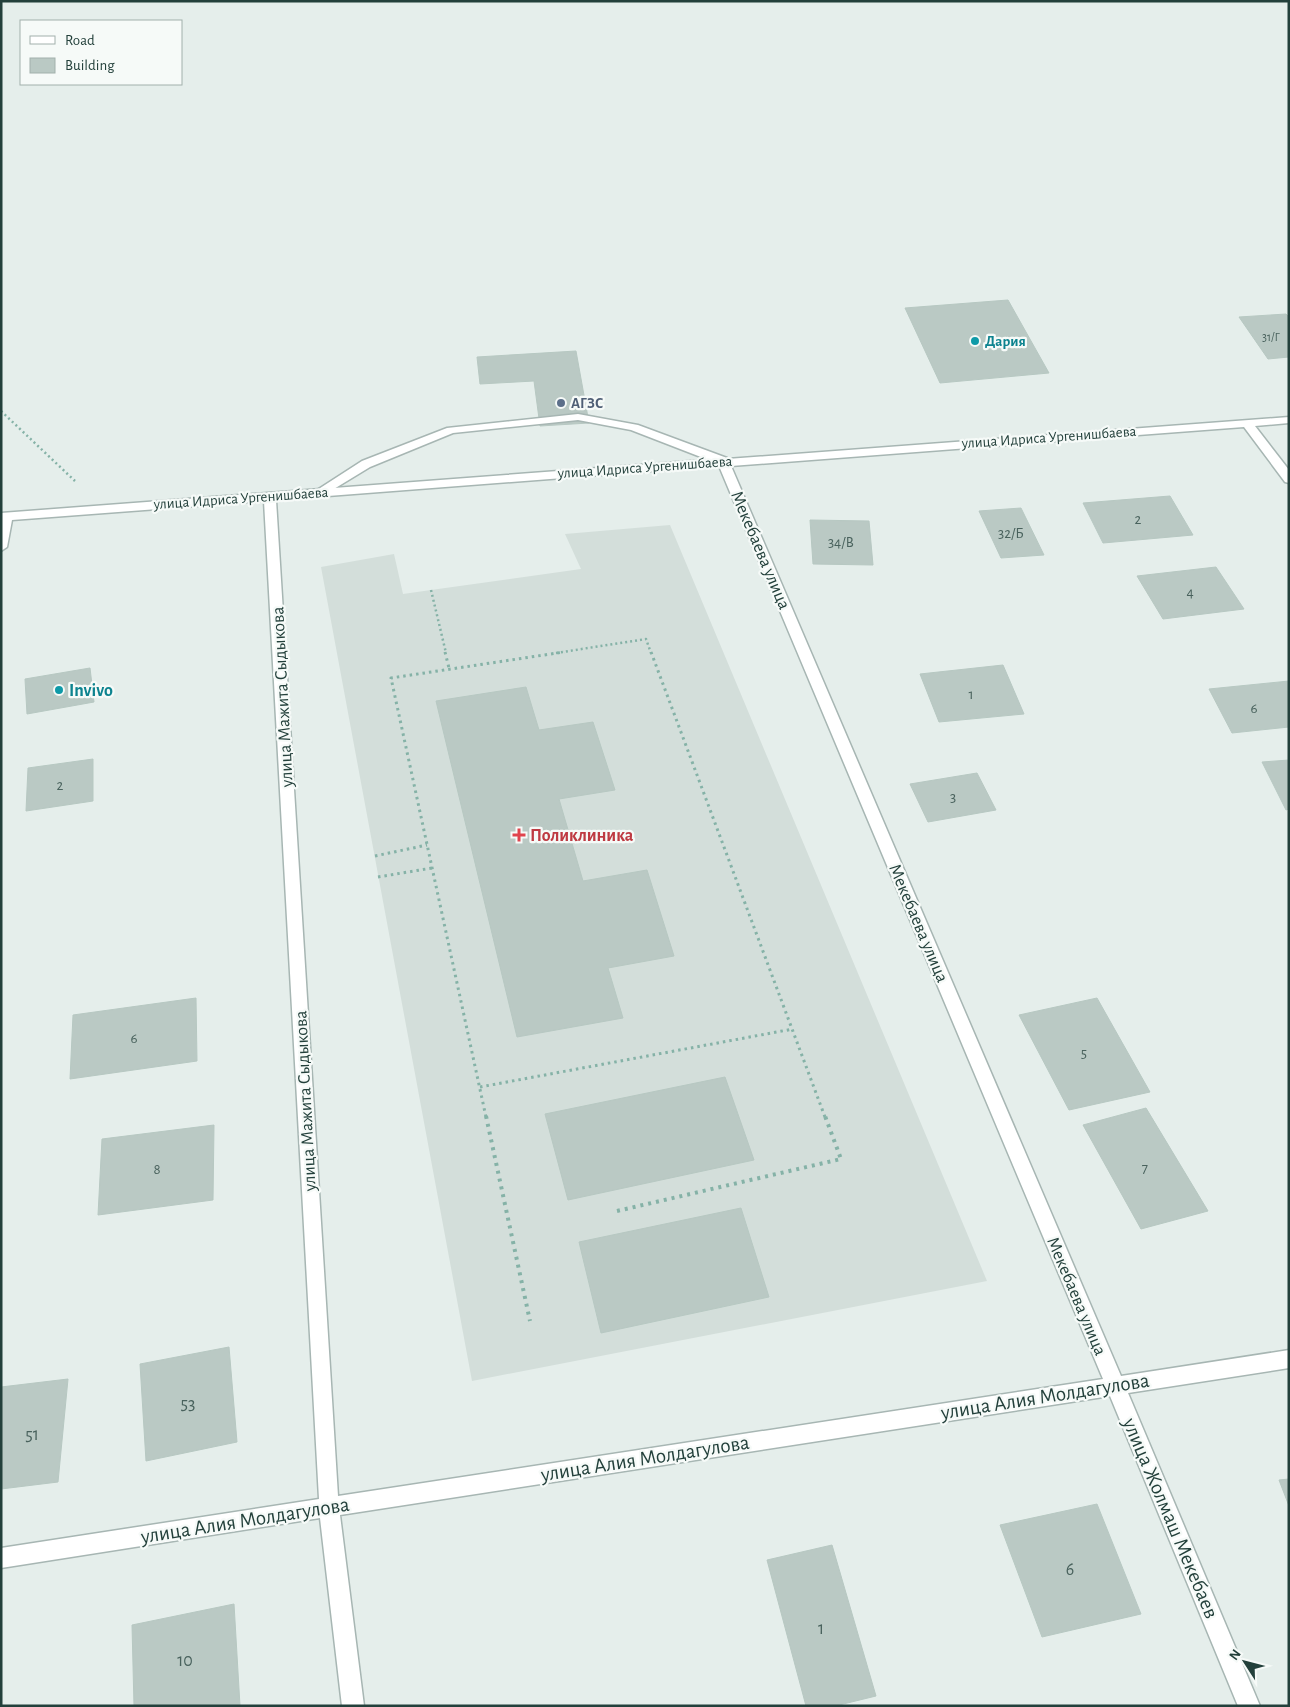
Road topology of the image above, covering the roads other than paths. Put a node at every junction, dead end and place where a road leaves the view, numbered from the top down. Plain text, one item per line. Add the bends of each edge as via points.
1 (1289, 420) edge
2 (1247, 423) junction
3 (723, 461) junction
4 (1289, 479) edge
5 (320, 492) junction
6 (270, 496) junction
7 (3, 517) edge
8 (1, 547) edge
9 (1289, 1359) edge
10 (1115, 1386) junction
11 (329, 1507) junction
12 (1, 1558) edge
13 (353, 1706) edge
14 (1249, 1706) edge

1 - 2 street, улица Идриса Ургенишбаева
2 - 3 street, улица Идриса Ургенишбаева
2 - 4 street
3 - 5 street, улица Идриса Ургенишбаева
3 - 5 street via 634,427 578,417 451,430 366,464
3 - 10 street, Мекебаева улица
5 - 6 street, улица Идриса Ургенишбаева
6 - 7 street, улица Идриса Ургенишбаева
6 - 11 street, улица Мажита Сыдыкова
7 - 8 street
9 - 10 street, улица Алия Молдагулова
10 - 11 street, улица Алия Молдагулова
10 - 14 street, улица Жолмаш Мекебаев
11 - 12 street, улица Алия Молдагулова
11 - 13 street, улица Мажита Сыдыкова

